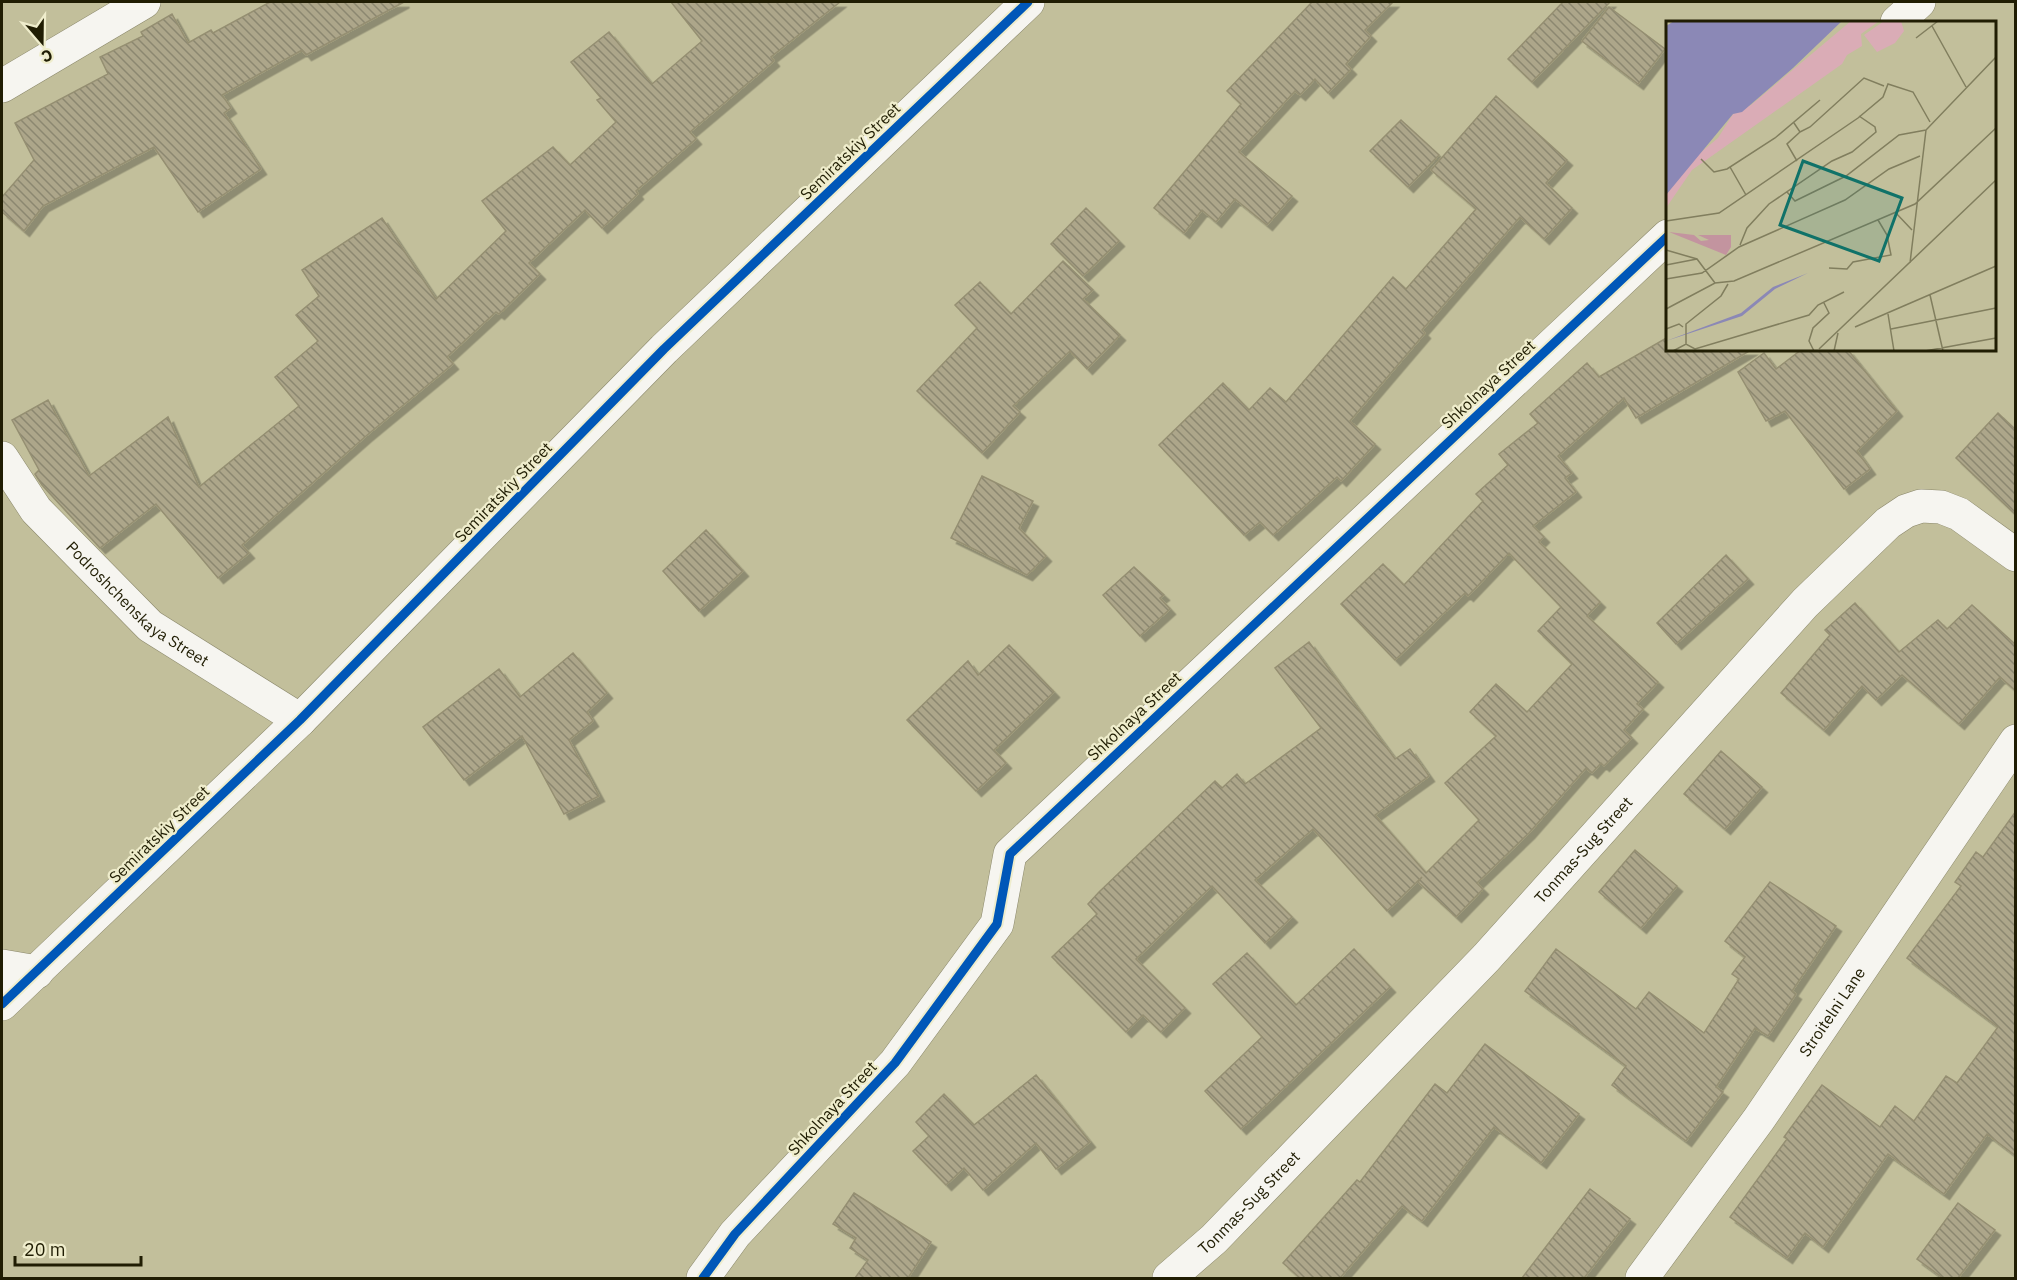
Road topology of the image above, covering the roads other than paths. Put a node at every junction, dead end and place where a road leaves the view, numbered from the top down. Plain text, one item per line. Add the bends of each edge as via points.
1 (144, 2) edge
2 (1028, 2) edge
3 (1919, 2) edge
4 (1898, 21) edge
5 (2, 86) edge
6 (1666, 238) edge
7 (2, 458) edge
8 (2016, 555) edge
9 (300, 720) junction
10 (2016, 741) edge
11 (2, 966) edge
12 (37, 972) junction
13 (2, 1004) edge
14 (703, 1278) edge
15 (1169, 1278) edge
16 (1642, 1278) edge

1 - 5 street
2 - 9 street, Semiratskiy Street via 664,349
3 - 4 street
6 - 14 street, Shkolnaya Street via 1010,854 997,924 895,1063 735,1234
7 - 9 street, Podroshchenskaya Street via 36,510 150,626
8 - 15 street, Tonmas-Sug Street via 1967,519 1941,507 1921,506 1888,523 1805,603 1486,958 1214,1239
9 - 12 street, Semiratskiy Street
10 - 16 street, Stroitelni Lane via 1759,1119
11 - 12 street
12 - 13 street, Semiratskiy Street

